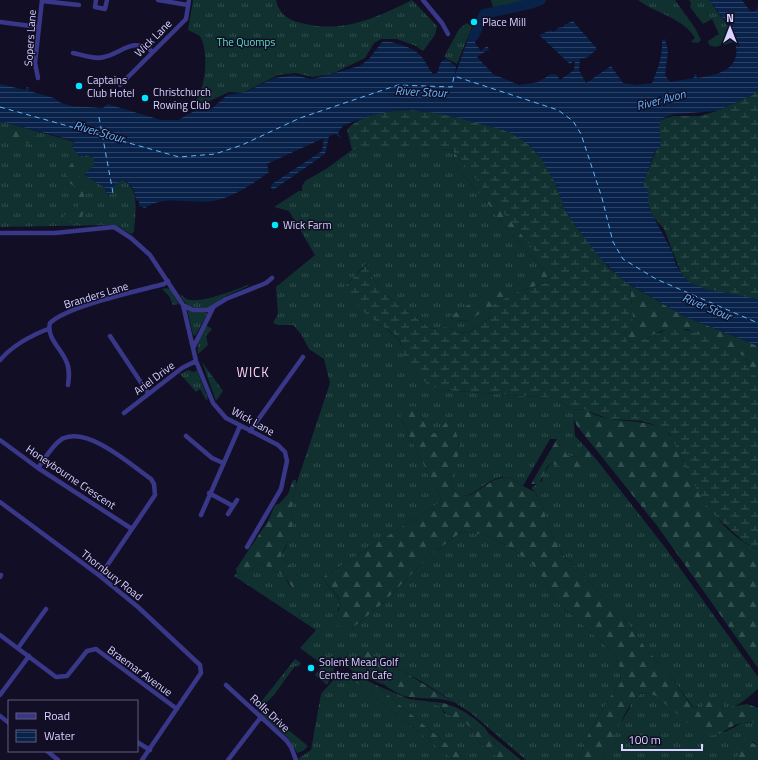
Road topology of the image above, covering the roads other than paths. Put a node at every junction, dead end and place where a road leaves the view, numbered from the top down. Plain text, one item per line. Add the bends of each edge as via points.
1 (42, 0) edge
2 (96, 0) edge
3 (107, 0) edge
4 (158, 0) edge
5 (424, 0) edge
6 (189, 2) edge
7 (79, 5) dead end
8 (0, 22) edge
9 (39, 27) junction
10 (448, 34) dead end
11 (153, 52) junction
12 (73, 53) dead end
13 (38, 78) dead end
14 (120, 85) dead end
15 (0, 233) edge
16 (272, 278) dead end
17 (168, 281) junction
18 (183, 305) junction
19 (213, 308) junction
20 (48, 329) junction
21 (110, 336) dead end
22 (193, 348) junction
23 (303, 357) dead end
24 (0, 360) edge
25 (196, 361) junction
26 (68, 385) dead end
27 (148, 393) junction
28 (124, 413) dead end
29 (240, 426) junction
30 (250, 431) junction
31 (186, 436) dead end
32 (106, 439) dead end
33 (0, 440) edge
34 (102, 444) junction
35 (223, 463) junction
36 (38, 468) junction
37 (209, 493) junction
38 (237, 500) dead end
39 (0, 502) edge
40 (233, 506) junction
41 (228, 514) dead end
42 (200, 515) dead end
43 (132, 529) junction
44 (247, 547) dead end
45 (100, 576) junction
46 (46, 609) dead end
47 (0, 635) edge
48 (18, 648) junction
49 (29, 656) junction
50 (226, 685) dead end
51 (0, 695) edge
52 (177, 709) junction
53 (0, 716) edge
54 (261, 717) junction
55 (8, 722) edge
56 (138, 743) edge
57 (150, 750) junction
58 (48, 752) edge
59 (58, 760) edge
60 (142, 760) edge
61 (228, 760) edge
62 (296, 760) edge

1 - 7 street
1 - 9 street, Sopers Lane
2 - 3 street via 95,7 105,9
4 - 6 street
5 - 10 street
6 - 11 street, Wick Lane via 186,19
8 - 9 street
9 - 13 street, Sopers Lane via 35,63
11 - 12 street via 148,48 131,45 98,58
11 - 14 street, Wick Lane
15 - 17 street, Wick Lane via 55,233 114,227 144,248
16 - 19 street via 266,283 226,298
17 - 18 street, Wick Lane
17 - 20 street, Branders Lane via 77,309 54,319
18 - 19 street via 198,311
18 - 22 street, Wick Lane
19 - 22 street
20 - 24 street via 25,339
20 - 26 street via 67,361
21 - 27 street
22 - 25 street, Wick Lane
23 - 30 street
25 - 27 street, Ariel Drive
25 - 29 street, Wick Lane via 212,402 226,418
27 - 28 street, Ariel Drive
29 - 30 street, Wick Lane
29 - 35 street
30 - 44 street, Wick Lane via 278,445 285,452 287,460 281,489
31 - 35 street via 212,458
32 - 34 street
33 - 36 street, Honeybourne Crescent
34 - 36 street via 88,438 64,437
34 - 43 street via 151,479 154,484 155,494
35 - 37 street
36 - 43 street, Honeybourne Crescent
37 - 40 street
37 - 42 street
38 - 40 street
39 - 45 street, Thornbury Road
40 - 41 street
43 - 45 street
45 - 52 street, Thornbury Road via 138,607 198,663 201,673
46 - 48 street
47 - 48 street, Braemar Avenue
48 - 49 street, Braemar Avenue
49 - 51 street
49 - 52 street, Braemar Avenue via 56,677 62,678 67,676 87,651 96,649
50 - 54 street, Rolls Drive
52 - 57 street
53 - 55 street
54 - 61 street
54 - 62 street, Rolls Drive via 286,740
56 - 57 street
57 - 60 street
58 - 59 street

